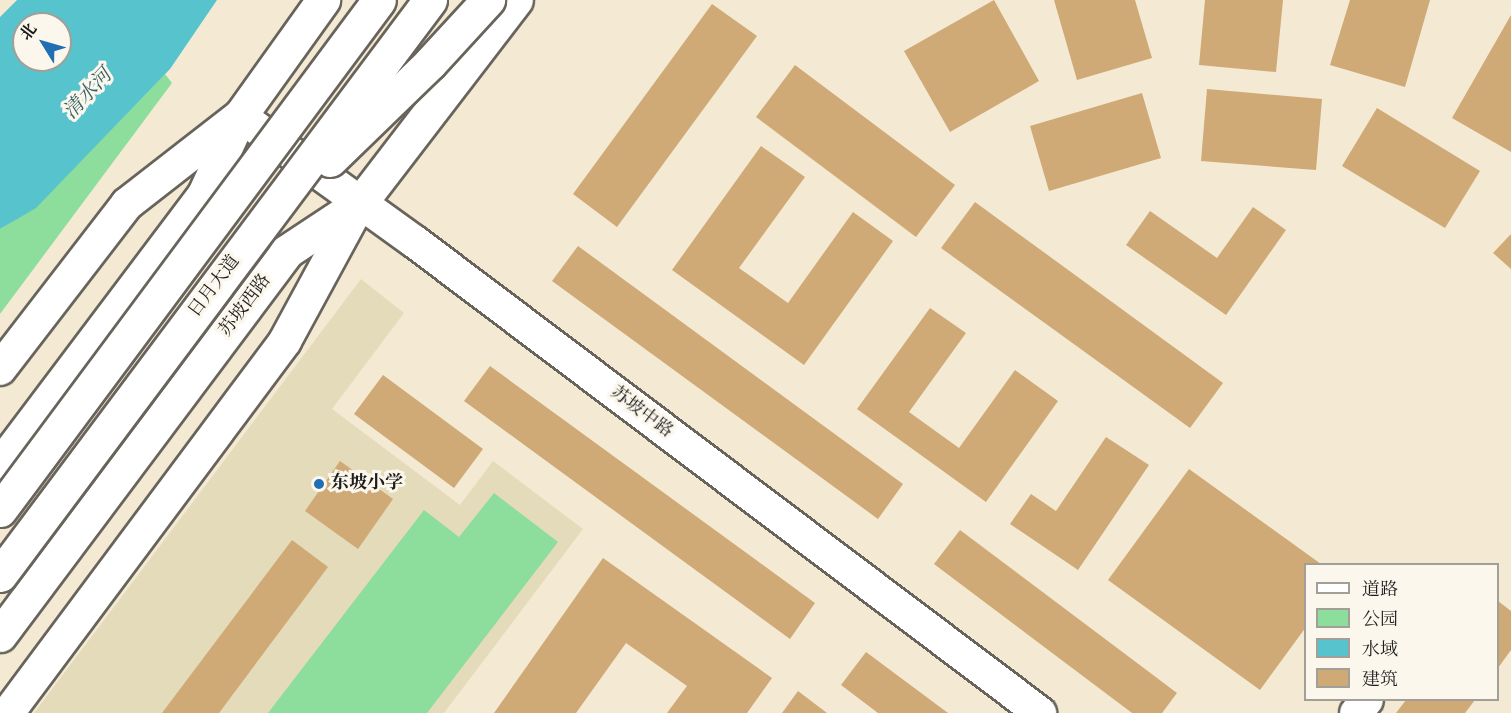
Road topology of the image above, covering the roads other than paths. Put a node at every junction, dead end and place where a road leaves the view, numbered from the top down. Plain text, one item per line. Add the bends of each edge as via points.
1 (323, 0) edge
2 (379, 0) edge
3 (430, 0) edge
4 (488, 0) edge
5 (516, 0) edge
6 (240, 116) junction
7 (360, 203) junction
8 (254, 235) junction
9 (0, 369) edge
10 (0, 465) edge
11 (0, 510) edge
12 (0, 575) edge
13 (0, 635) edge
14 (1365, 701) edge
15 (8, 713) edge
16 (1040, 713) edge
17 (1356, 713) edge

1 - 6 main road
2 - 11 main road, bridge
3 - 8 main road, 日月大道, bridge
4 - 8 main road, bridge via 430,63
5 - 7 main road, 苏坡西路
6 - 7 street, 苏坡中路
6 - 9 street via 127,204
6 - 10 main road via 204,194
7 - 13 main road, 苏坡西路 via 286,252
7 - 15 street via 285,341
7 - 16 street, 苏坡中路
8 - 12 main road, 日月大道, bridge
14 - 17 street

